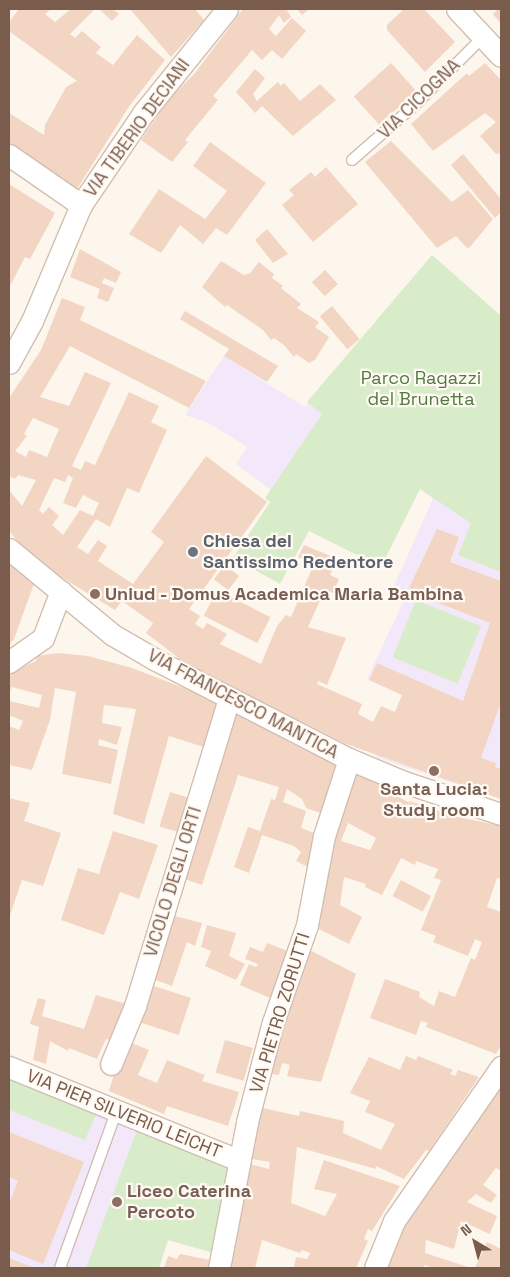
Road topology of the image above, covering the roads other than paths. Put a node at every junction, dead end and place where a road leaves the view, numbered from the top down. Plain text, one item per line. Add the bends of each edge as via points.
1 (458, 9) edge
2 (221, 11) edge
3 (484, 36) junction
4 (501, 56) edge
5 (9, 155) edge
6 (352, 160) dead end
7 (81, 205) junction
8 (9, 363) edge
9 (9, 549) edge
10 (61, 591) junction
11 (9, 662) edge
12 (229, 698) junction
13 (350, 760) junction
14 (501, 814) edge
15 (111, 1064) dead end
16 (9, 1067) edge
17 (501, 1067) edge
18 (117, 1110) junction
19 (240, 1161) junction
20 (60, 1268) edge
21 (219, 1268) edge
22 (376, 1268) edge

1 - 3 street
2 - 7 street, VIA TIBERIO DECIANI via 144,112
3 - 4 street
3 - 6 lane, VIA CICOGNA via 414,106
5 - 7 street
7 - 8 street, VIA TIBERIO DECIANI via 32,321
9 - 10 street, VIA FRANCESCO MANTICA
10 - 11 street via 43,638
10 - 12 street, VIA FRANCESCO MANTICA via 113,635
12 - 13 street, VIA FRANCESCO MANTICA
12 - 15 street, VICOLO DEGLI ORTI via 135,1006
13 - 14 street, VIA FRANCESCO MANTICA via 404,782
13 - 19 street, VIA PIETRO ZORUTTI via 324,836 307,925 272,1025
16 - 18 street, VIA PIER SILVERIO LEICHT
17 - 22 street via 394,1221
18 - 19 street, VIA PIER SILVERIO LEICHT
18 - 20 lane
19 - 21 street, VIA PIETRO ZORUTTI

